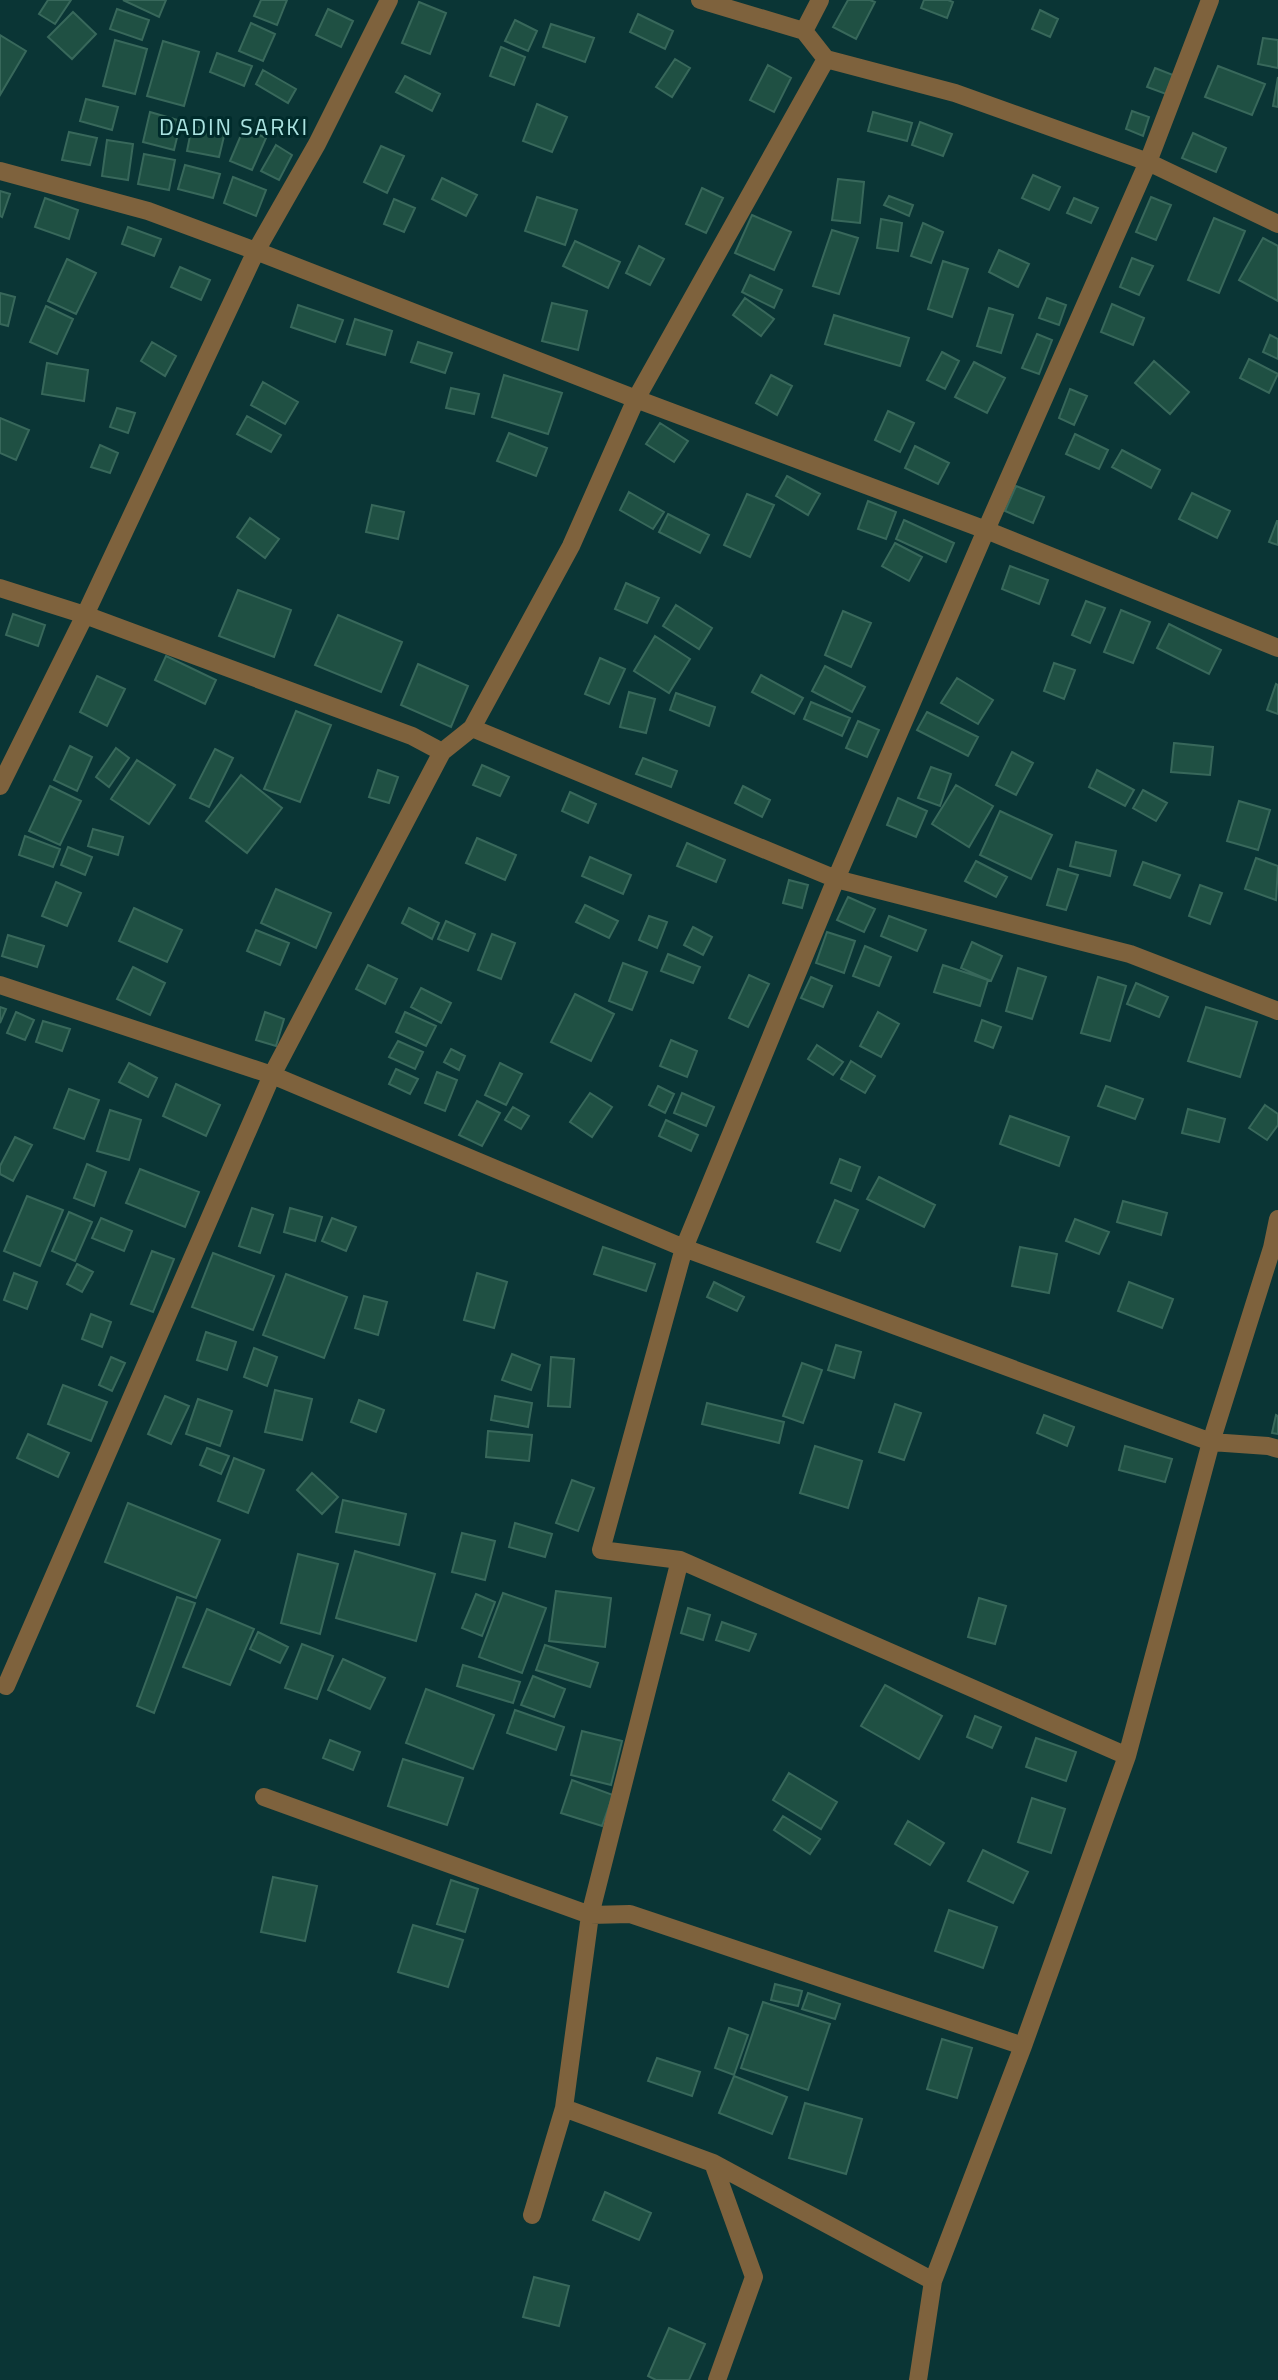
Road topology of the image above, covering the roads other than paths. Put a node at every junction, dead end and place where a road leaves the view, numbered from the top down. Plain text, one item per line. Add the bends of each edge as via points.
1 (390, 0) edge
2 (700, 0) edge
3 (820, 0) edge
4 (1210, 0) edge
5 (804, 31) junction
6 (826, 59) junction
7 (1148, 162) junction
8 (0, 170) edge
9 (1278, 224) edge
10 (256, 251) junction
11 (636, 399) junction
12 (986, 530) junction
13 (0, 588) edge
14 (85, 615) junction
15 (1278, 649) edge
16 (472, 728) junction
17 (442, 752) junction
18 (0, 786) edge
19 (836, 879) junction
20 (0, 985) edge
21 (1278, 1010) edge
22 (272, 1075) junction
23 (1278, 1219) edge
24 (684, 1248) junction
25 (1211, 1442) junction
26 (1278, 1449) edge
27 (680, 1560) junction
28 (6, 1686) dead end
29 (1127, 1756) junction
30 (264, 1797) dead end
31 (590, 1915) junction
32 (1023, 2046) junction
33 (564, 2108) junction
34 (713, 2164) junction
35 (532, 2215) dead end
36 (933, 2281) junction
37 (716, 2380) edge
38 (918, 2380) edge

1 - 10 street
2 - 5 street
3 - 5 street
4 - 7 street
5 - 6 street
6 - 7 street via 954,93
6 - 11 street
7 - 9 street
7 - 12 street
8 - 10 street via 148,211
10 - 11 street
10 - 14 street
11 - 12 street
11 - 16 street via 571,546
12 - 15 street
12 - 19 street
13 - 14 street
14 - 17 street via 412,736
14 - 18 street
16 - 17 street
16 - 19 street
17 - 22 street
19 - 21 street via 1130,954
19 - 24 street
20 - 22 street
22 - 24 street
22 - 28 street
23 - 25 street
24 - 25 street
24 - 27 street via 601,1550
25 - 26 street
25 - 29 street
27 - 29 street
27 - 31 street
29 - 32 street
30 - 31 street
31 - 32 street via 630,1914
31 - 33 street
32 - 36 street
33 - 34 street
33 - 35 street
34 - 36 street
34 - 37 street via 754,2277
36 - 38 street

